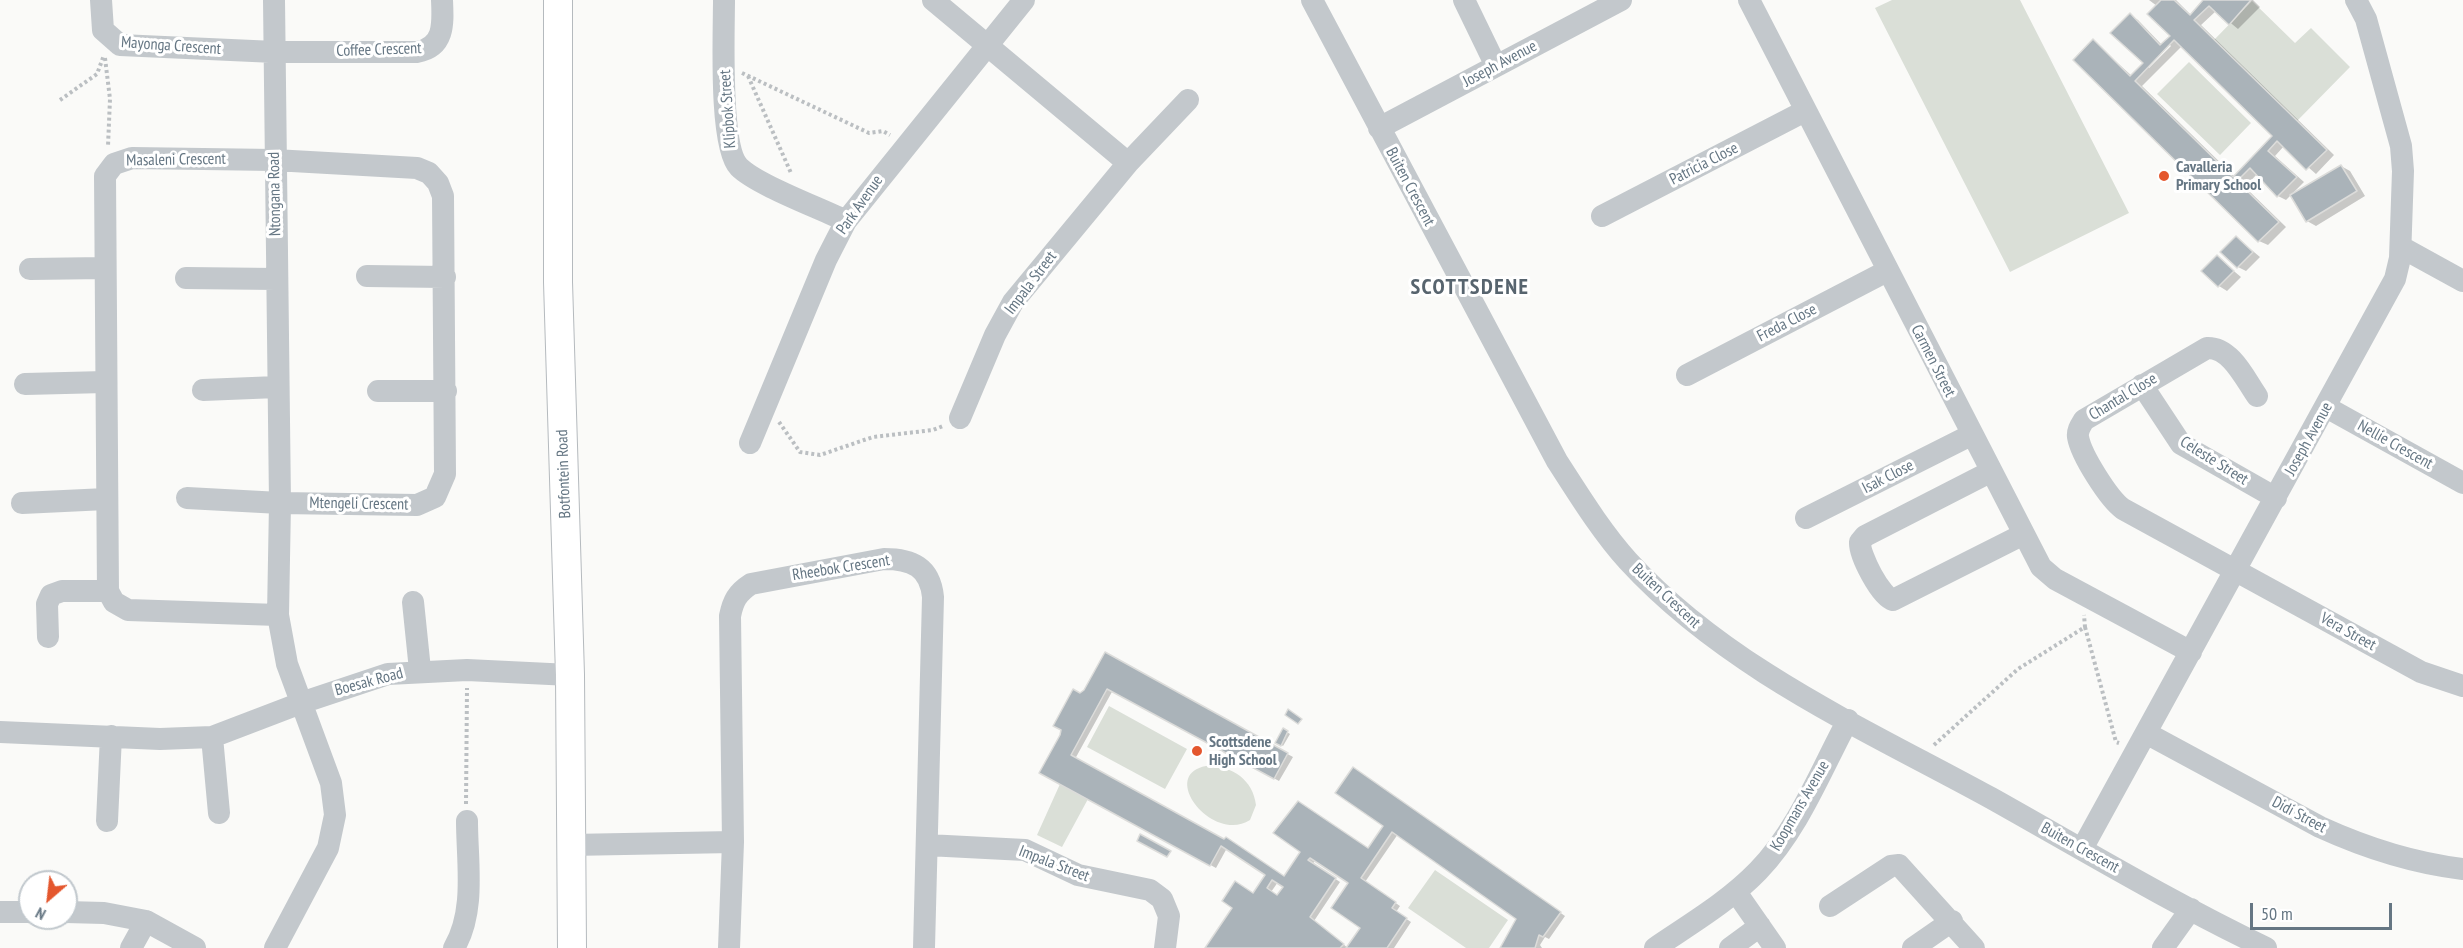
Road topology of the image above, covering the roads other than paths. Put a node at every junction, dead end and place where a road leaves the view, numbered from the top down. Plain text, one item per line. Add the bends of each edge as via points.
1 (101, 0) edge
2 (274, 0) edge
3 (442, 0) edge
4 (558, 0) edge
5 (724, 0) edge
6 (933, 0) edge
7 (1024, 0) edge
8 (1312, 0) edge
9 (1464, 0) edge
10 (1621, 0) edge
11 (1749, 0) edge
12 (2356, 0) edge
13 (988, 46) junction
14 (275, 52) junction
15 (1496, 66) junction
16 (1188, 100) dead end
17 (1805, 111) junction
18 (1379, 128) junction
19 (274, 160) junction
20 (1128, 163) junction
21 (1602, 216) dead end
22 (846, 221) junction
23 (2401, 247) junction
24 (104, 268) junction
25 (30, 269) dead end
26 (1887, 271) junction
27 (366, 276) dead end
28 (445, 277) junction
29 (186, 278) dead end
30 (276, 279) junction
31 (2463, 281) edge
32 (1687, 375) dead end
33 (105, 382) junction
34 (25, 384) dead end
35 (2142, 385) junction
36 (277, 387) junction
37 (203, 390) dead end
38 (378, 391) dead end
39 (446, 391) junction
40 (2257, 396) dead end
41 (2326, 407) junction
42 (960, 418) road end
43 (1971, 435) junction
44 (750, 443) dead end
45 (1990, 472) junction
46 (2463, 483) edge
47 (187, 498) dead end
48 (2276, 498) junction
49 (106, 499) junction
50 (22, 503) dead end
51 (280, 503) junction
52 (1806, 518) dead end
53 (2022, 535) junction
54 (2236, 571) junction
55 (108, 591) junction
56 (413, 602) dead end
57 (278, 615) junction
58 (48, 637) dead end
59 (2191, 652) junction
60 (420, 670) junction
61 (570, 675) junction
62 (2463, 686) edge
63 (301, 703) junction
64 (1848, 720) junction
65 (0, 732) edge
66 (2146, 733) junction
67 (111, 736) junction
68 (212, 737) junction
69 (219, 813) dead end
70 (107, 821) dead end
71 (467, 821) road end
72 (734, 842) junction
73 (927, 844) junction
74 (570, 845) junction
75 (2082, 849) junction
76 (2463, 869) edge
77 (1736, 892) junction
78 (1830, 906) dead end
79 (2191, 909) junction
80 (0, 912) edge
81 (18, 912) edge
82 (78, 912) edge
83 (146, 921) junction
84 (1952, 921) junction
85 (1760, 927) junction
86 (131, 948) edge
87 (195, 948) edge
88 (274, 948) edge
89 (454, 948) edge
90 (572, 948) edge
91 (729, 948) edge
92 (924, 948) edge
93 (1165, 948) edge
94 (1654, 948) edge
95 (1730, 948) edge
96 (1775, 948) edge
97 (1913, 948) edge
98 (1974, 948) edge
99 (2163, 948) edge
100 (2266, 948) edge

1 - 14 street, Mayonga Crescent via 106,45
2 - 14 street, Ntongana Road
3 - 14 street, Coffee Crescent via 440,36 424,51
4 - 61 main road, Botfontein Road via 558,282
5 - 22 street, Klipbok Street via 731,157 749,176
6 - 13 street
7 - 13 street, Park Avenue
8 - 18 street, Buiten Crescent
9 - 15 street
10 - 15 street, Joseph Avenue
11 - 17 street, Carmen Street
12 - 23 street, Joseph Avenue via 2366,20 2401,147
13 - 20 street
13 - 22 street, Park Avenue
14 - 19 street, Ntongana Road
15 - 18 street, Joseph Avenue
16 - 20 street, Impala Street
17 - 21 street, Patricia Close
17 - 26 street, Carmen Street
18 - 64 street, Buiten Crescent via 1557,461 1627,560 1734,654
19 - 24 street, Masaleni Crescent via 132,158 114,164 103,183
19 - 28 street, Mtengeli Crescent via 417,168 429,173 443,196
19 - 30 street, Ntongana Road
20 - 42 street, Impala Street via 1013,302
22 - 44 street, Park Avenue
23 - 31 street
23 - 41 street, Joseph Avenue via 2391,289
24 - 25 street
24 - 33 street, Masaleni Crescent
26 - 32 street, Freda Close
26 - 43 street, Carmen Street
27 - 28 street
28 - 39 street, Mtengeli Crescent
29 - 30 street
30 - 36 street, Ntongana Road
33 - 34 street
33 - 49 street, Masaleni Crescent
35 - 40 street, Chantal Close via 2207,348 2215,348 2227,355
35 - 48 street, Celeste Street via 2181,444
35 - 54 street, Chantal Close via 2084,420 2078,439 2114,502
36 - 37 street
36 - 51 street, Ntongana Road
38 - 39 street
39 - 51 street, Mtengeli Crescent via 445,474 435,497 417,505
41 - 46 street, Nellie Crescent
41 - 48 street, Joseph Avenue
43 - 45 street, Carmen Street
43 - 52 street, Isak Close
45 - 53 street, Carmen Street
45 - 53 street via 1865,536 1860,551 1882,594 1893,600
47 - 51 street
48 - 54 street, Joseph Avenue
49 - 50 street
49 - 55 street, Masaleni Crescent
51 - 57 street, Ntongana Road
53 - 59 street, Carmen Street via 2047,574
54 - 59 street, Joseph Avenue
54 - 62 street, Vera Street via 2421,672
55 - 57 street via 114,602 128,610
55 - 58 street via 62,591 51,595 47,604
56 - 60 street
57 - 63 street, Ntongana Road via 287,664
59 - 66 street, Joseph Avenue
60 - 61 street, Boesak Road
60 - 63 street, Boesak Road via 388,674
61 - 74 main road, Botfontein Road
63 - 68 street, Boesak Road
63 - 88 street, Ntongana Road via 331,783 335,815 328,848
64 - 75 street, Buiten Crescent
64 - 77 street, Koopmans Avenue via 1776,850
65 - 67 street, Boesak Road
66 - 75 street, Joseph Avenue
66 - 76 street, Didi Street via 2350,840 2412,860
67 - 68 street, Boesak Road
67 - 70 street
68 - 69 street
71 - 89 street via 467,912 462,935
72 - 73 street, Rheebok Crescent via 729,716 733,600 751,584 903,559 914,562 932,584
72 - 74 street
72 - 91 street, Rheebok Crescent
73 - 92 street, Rheebok Crescent
73 - 93 street, Impala Street via 1025,850 1078,875 1150,890 1162,899 1169,916
74 - 90 main road, Botfontein Road
75 - 79 street, Buiten Crescent
77 - 85 street
77 - 94 street, Koopmans Avenue
78 - 84 street via 1891,866 1899,865
79 - 99 street
79 - 100 street, Buiten Crescent
80 - 81 street
82 - 83 street
83 - 86 street
83 - 87 street
84 - 97 street
84 - 98 street
85 - 95 street
85 - 96 street

